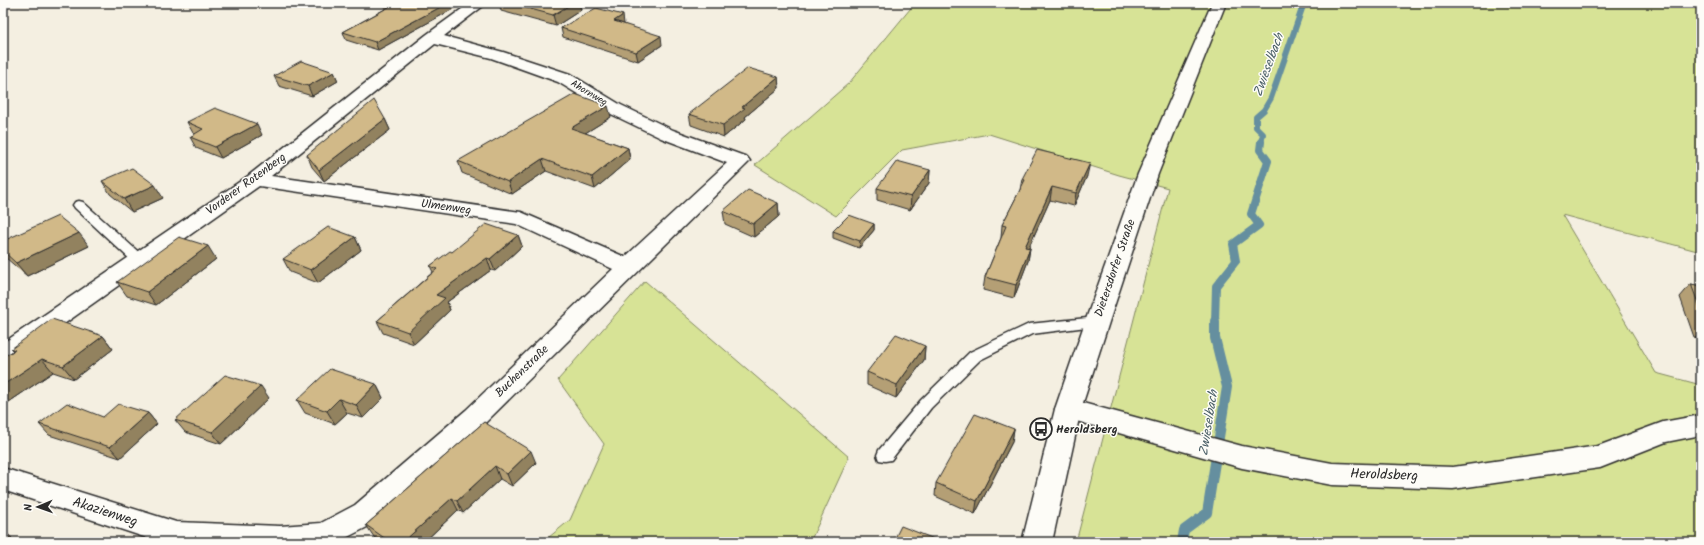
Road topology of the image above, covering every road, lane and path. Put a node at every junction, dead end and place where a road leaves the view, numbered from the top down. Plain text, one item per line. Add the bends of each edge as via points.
1 (480, 3) edge
2 (1219, 3) edge
3 (432, 38) junction
4 (740, 161) joint
5 (255, 180) junction
6 (79, 205) dead end
7 (139, 260) junction
8 (628, 267) junction
9 (1097, 322) junction
10 (3, 354) edge
11 (1068, 409) junction
12 (1701, 425) edge
13 (885, 454) dead end
14 (3, 479) edge
15 (173, 538) edge
16 (280, 539) joint
17 (1037, 542) edge

1 - 3 street, Vorderer Rotenberg
2 - 9 street, Dietersdorfer Straße via 1148,174
3 - 4 street, Ahornweg via 497,55 564,78 615,109 667,134
3 - 5 street, Vorderer Rotenberg
4 - 8 street, Buchenstraße
5 - 7 street, Vorderer Rotenberg
5 - 8 street, Ulmenweg via 521,218
6 - 7 lane
7 - 10 street, Vorderer Rotenberg
8 - 16 street, Buchenstraße via 475,417 365,514 324,535
9 - 11 street, Dietersdorfer Straße
9 - 13 lane via 1028,329 975,356 926,404
11 - 12 street, Heroldsberg via 1242,457 1332,474 1453,478 1600,457 1663,432
11 - 17 street, Dietersdorfer Straße
14 - 15 street, Akazienweg
15 - 16 street, Akazienweg

